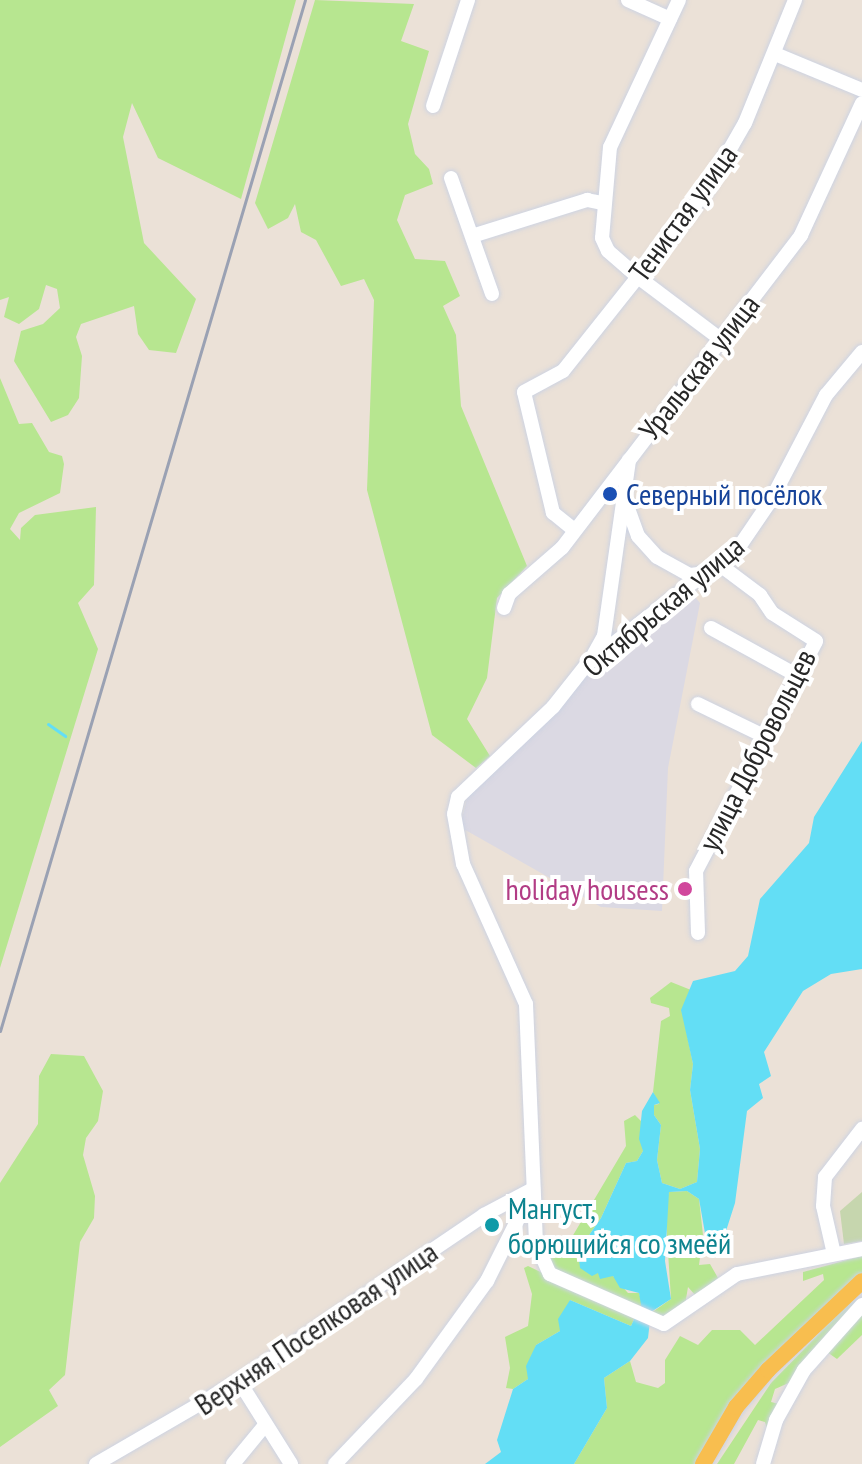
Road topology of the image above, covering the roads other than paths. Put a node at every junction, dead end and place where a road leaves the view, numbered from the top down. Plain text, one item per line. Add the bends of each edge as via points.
1 (468, 0) edge
2 (628, 0) edge
3 (679, 0) edge
4 (795, 0) edge
5 (670, 19) junction
6 (775, 54) junction
7 (862, 90) edge
8 (862, 103) edge
9 (433, 106) dead end
10 (451, 178) dead end
11 (602, 203) junction
12 (472, 236) junction
13 (638, 277) junction
14 (492, 294) dead end
15 (719, 338) junction
16 (862, 352) edge
17 (631, 456) junction
18 (624, 489) junction
19 (573, 529) junction
20 (714, 569) junction
21 (504, 608) dead end
22 (711, 628) dead end
23 (587, 664) junction
24 (798, 676) junction
25 (698, 704) dead end
26 (766, 737) junction
27 (698, 933) dead end
28 (862, 1129) edge
29 (533, 1189) junction
30 (862, 1249) edge
31 (834, 1254) junction
32 (862, 1281) edge
33 (862, 1305) edge
34 (239, 1381) junction
35 (265, 1425) junction
36 (96, 1464) edge
37 (233, 1464) edge
38 (291, 1464) edge
39 (335, 1464) edge
40 (703, 1464) edge
41 (763, 1464) edge

1 - 9 street
2 - 5 street
3 - 5 street
4 - 6 street, Тенистая улица
5 - 11 street via 610,147
6 - 7 street
6 - 13 street, Тенистая улица via 745,123 706,191
8 - 15 street, Уральская улица via 801,235
10 - 12 street
11 - 12 street via 587,200
11 - 13 street via 602,238 608,251
12 - 14 street
13 - 15 street
13 - 19 street, Тенистая улица via 563,371 524,392 553,513
15 - 17 street, Уральская улица
16 - 20 street, Октябрьская улица via 826,395 755,525
17 - 18 street
17 - 19 street, Уральская улица
18 - 20 street via 634,528 650,551 682,572
18 - 23 street via 604,636
19 - 21 street, Уральская улица via 562,548 509,594
20 - 23 street, Октябрьская улица
20 - 24 street, улица Добровольцев via 760,595 772,613 816,641
22 - 24 street
23 - 29 street, Октябрьская улица via 553,707 458,797 455,828 463,864 526,1004
24 - 26 street, улица Добровольцев
25 - 26 street
26 - 27 street, улица Добровольцев via 696,871
28 - 31 street via 825,1177 823,1206
29 - 31 street via 537,1249 546,1269 561,1282 658,1323 669,1322 737,1274
29 - 34 street, Верхняя Поселковая улица via 484,1215
29 - 39 street via 487,1281 416,1379
30 - 31 street
32 - 40 main road via 752,1389
33 - 41 street via 804,1370 776,1420
34 - 35 street
34 - 36 street, Верхняя Поселковая улица
35 - 37 street
35 - 38 street

